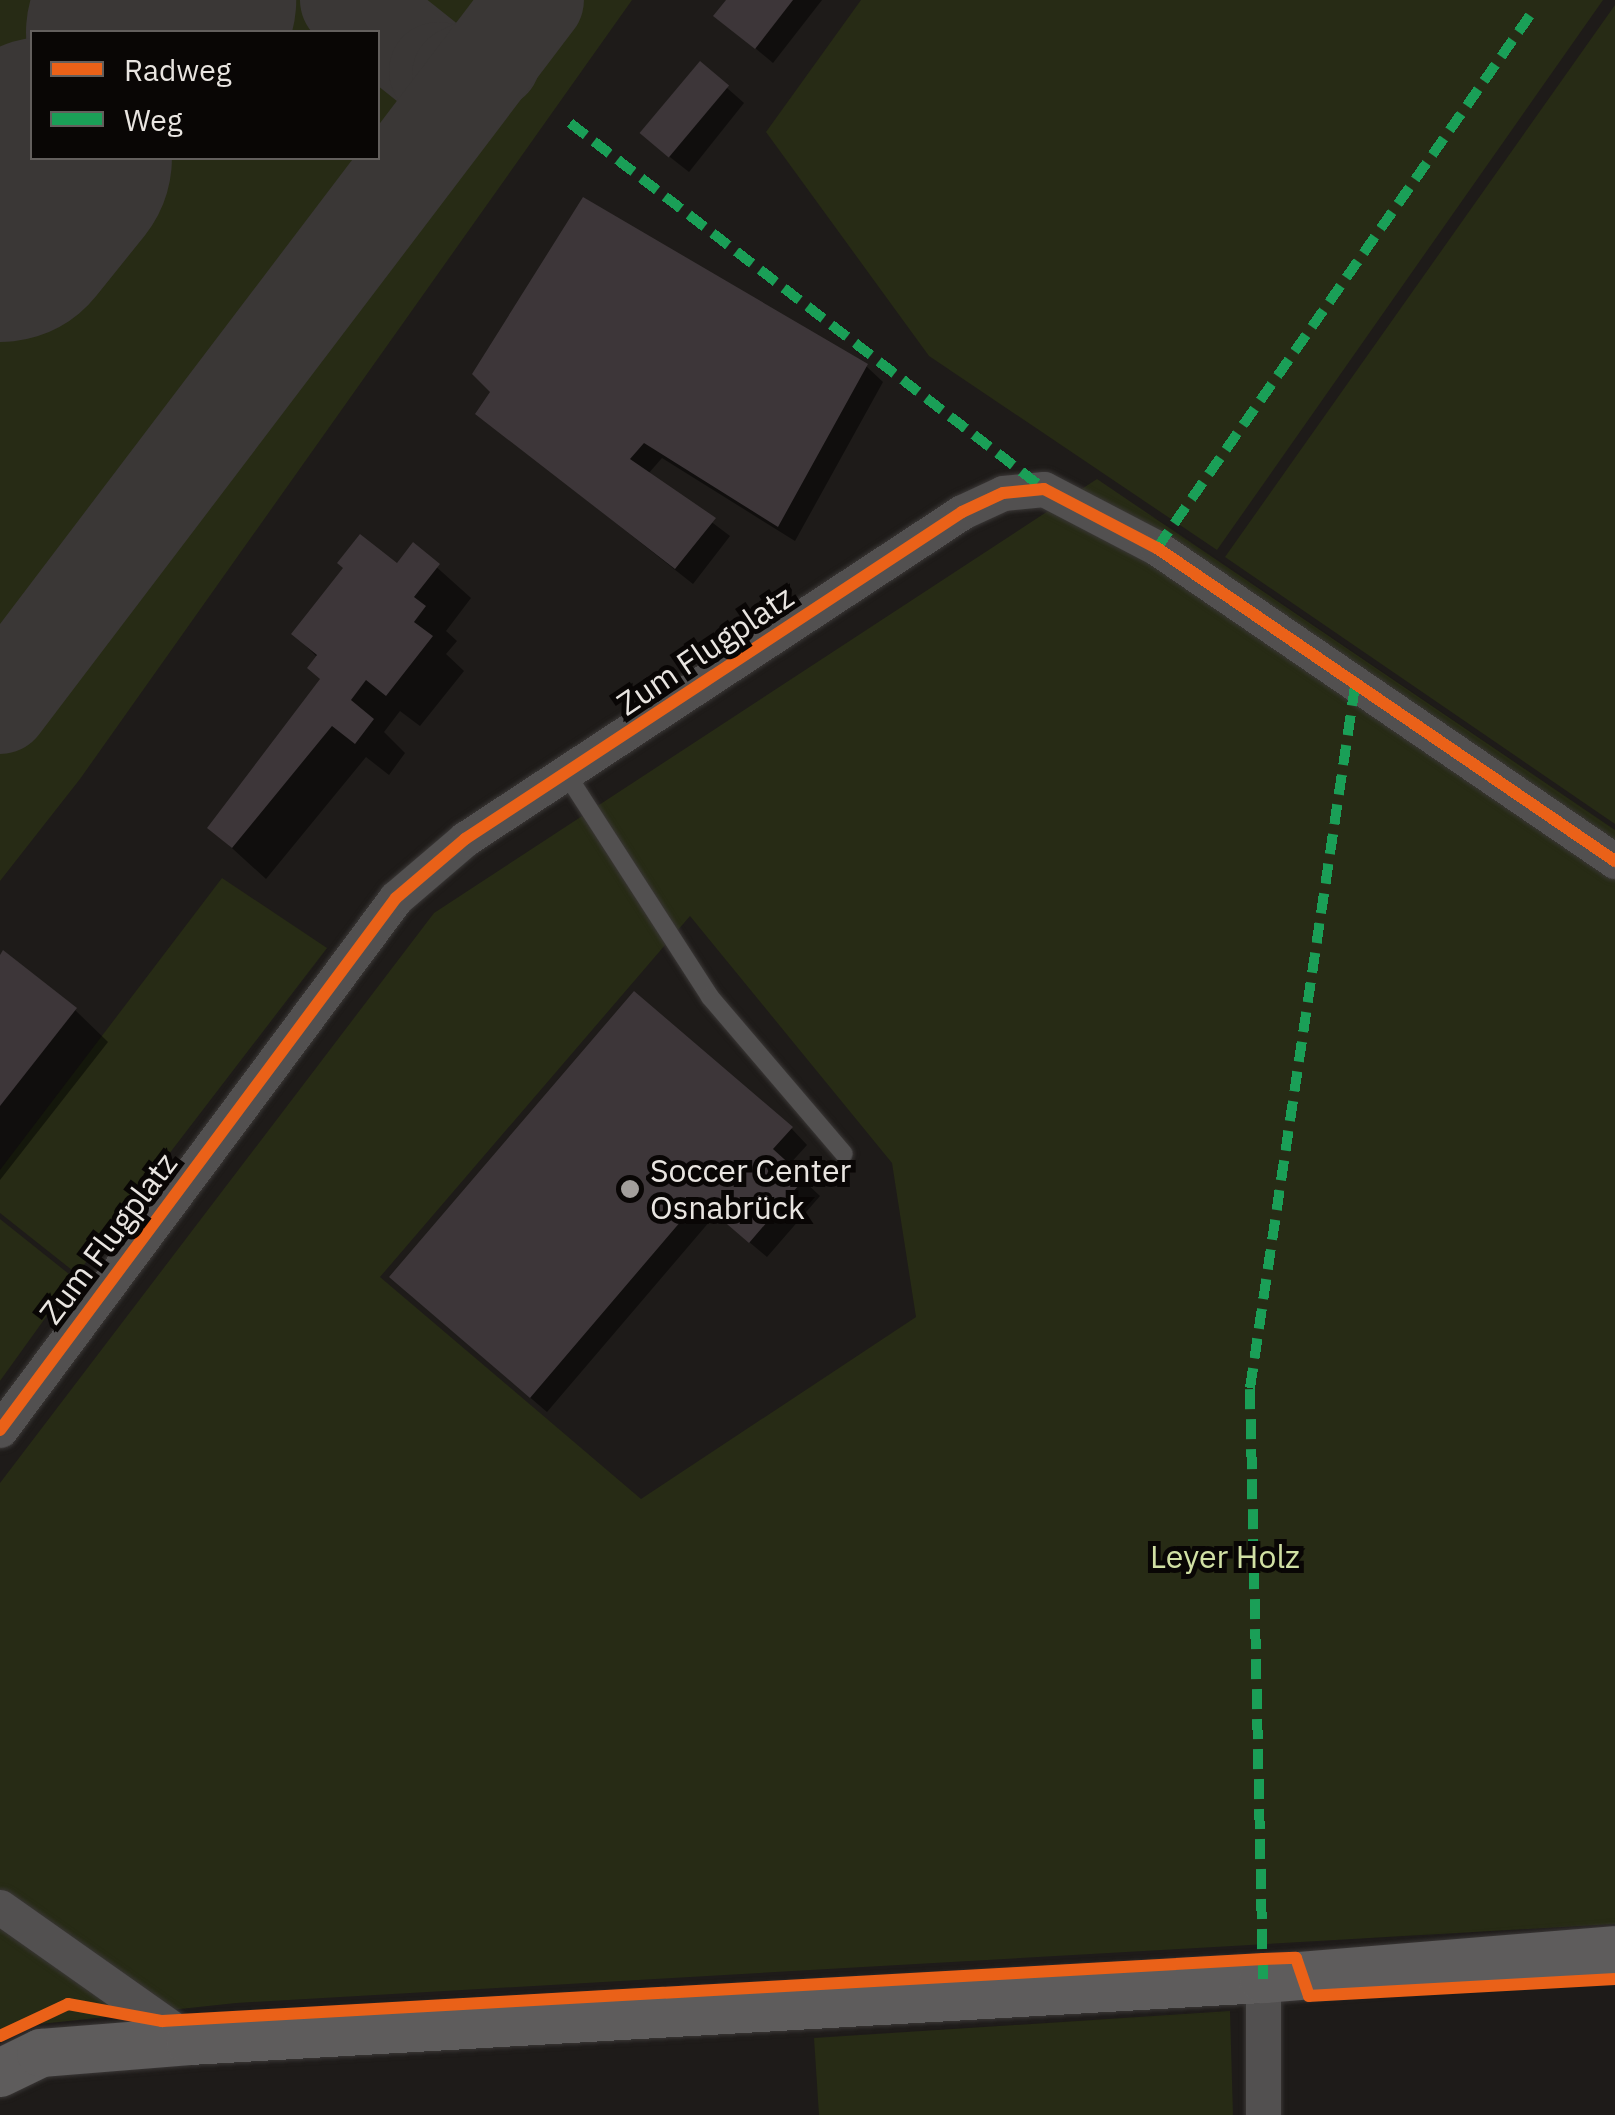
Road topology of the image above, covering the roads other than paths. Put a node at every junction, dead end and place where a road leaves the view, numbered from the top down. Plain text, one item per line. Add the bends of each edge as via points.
1 (567, 776) junction
2 (1615, 861) edge
3 (844, 1154) dead end
4 (0, 1430) edge
5 (0, 1907) edge
6 (1615, 1950) edge
7 (1263, 1979) junction
8 (190, 2041) junction
9 (0, 2073) edge
10 (1263, 2115) edge

1 - 2 street, Zum Flugplatz via 962,512 1003,493 1044,489 1156,548
1 - 3 lane via 710,997
1 - 4 street, Zum Flugplatz via 464,839 396,898
5 - 8 street
6 - 7 street
7 - 8 street
7 - 10 street
8 - 9 street via 40,2053

